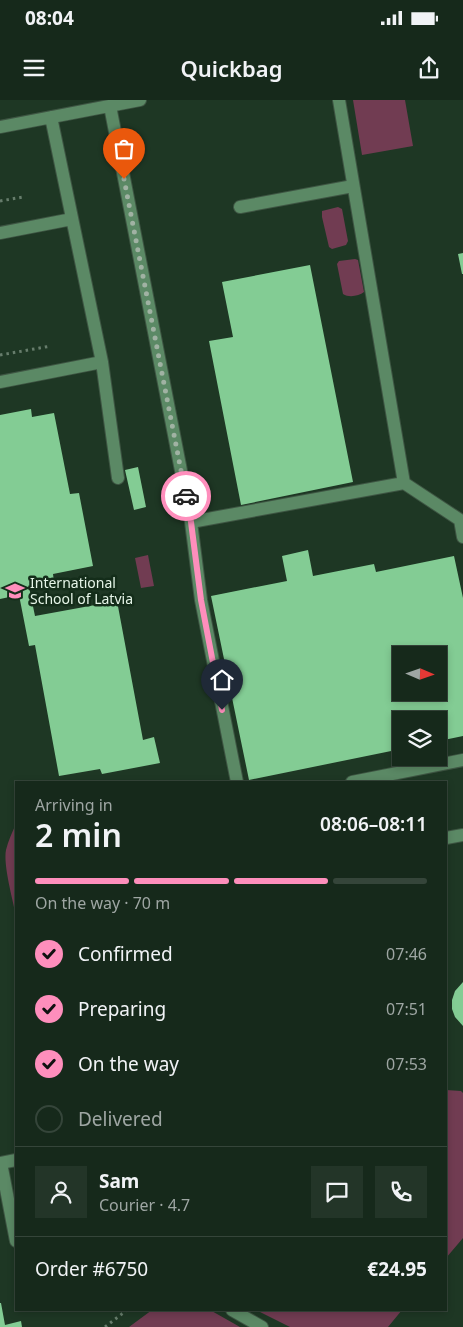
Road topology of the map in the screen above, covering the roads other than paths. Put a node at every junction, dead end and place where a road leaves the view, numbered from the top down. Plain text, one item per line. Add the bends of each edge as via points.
1 (140, 100) edge
2 (339, 100) edge
3 (110, 106) junction
4 (51, 117) junction
5 (0, 127) edge
6 (354, 186) junction
7 (240, 208) dead end
8 (72, 219) junction
9 (0, 233) edge
10 (102, 362) junction
11 (0, 382) edge
12 (118, 478) dead end
13 (404, 483) junction
14 (191, 522) junction
15 (463, 537) edge
16 (463, 760) edge
17 (236, 781) edge
18 (357, 781) edge
19 (463, 835) edge
20 (447, 838) edge
21 (15, 1160) edge
22 (1, 1163) edge
23 (15, 1236) edge
24 (234, 1311) edge
25 (262, 1327) edge

1 - 3 street
2 - 6 street
3 - 4 street
3 - 14 street
4 - 5 street
4 - 8 street
6 - 7 street
6 - 13 street
8 - 9 street
8 - 10 street
10 - 11 street
10 - 12 street
13 - 14 street
13 - 15 street via 460,520
14 - 17 street via 201,600
16 - 18 street
19 - 20 street
21 - 22 street
22 - 23 street
24 - 25 street

